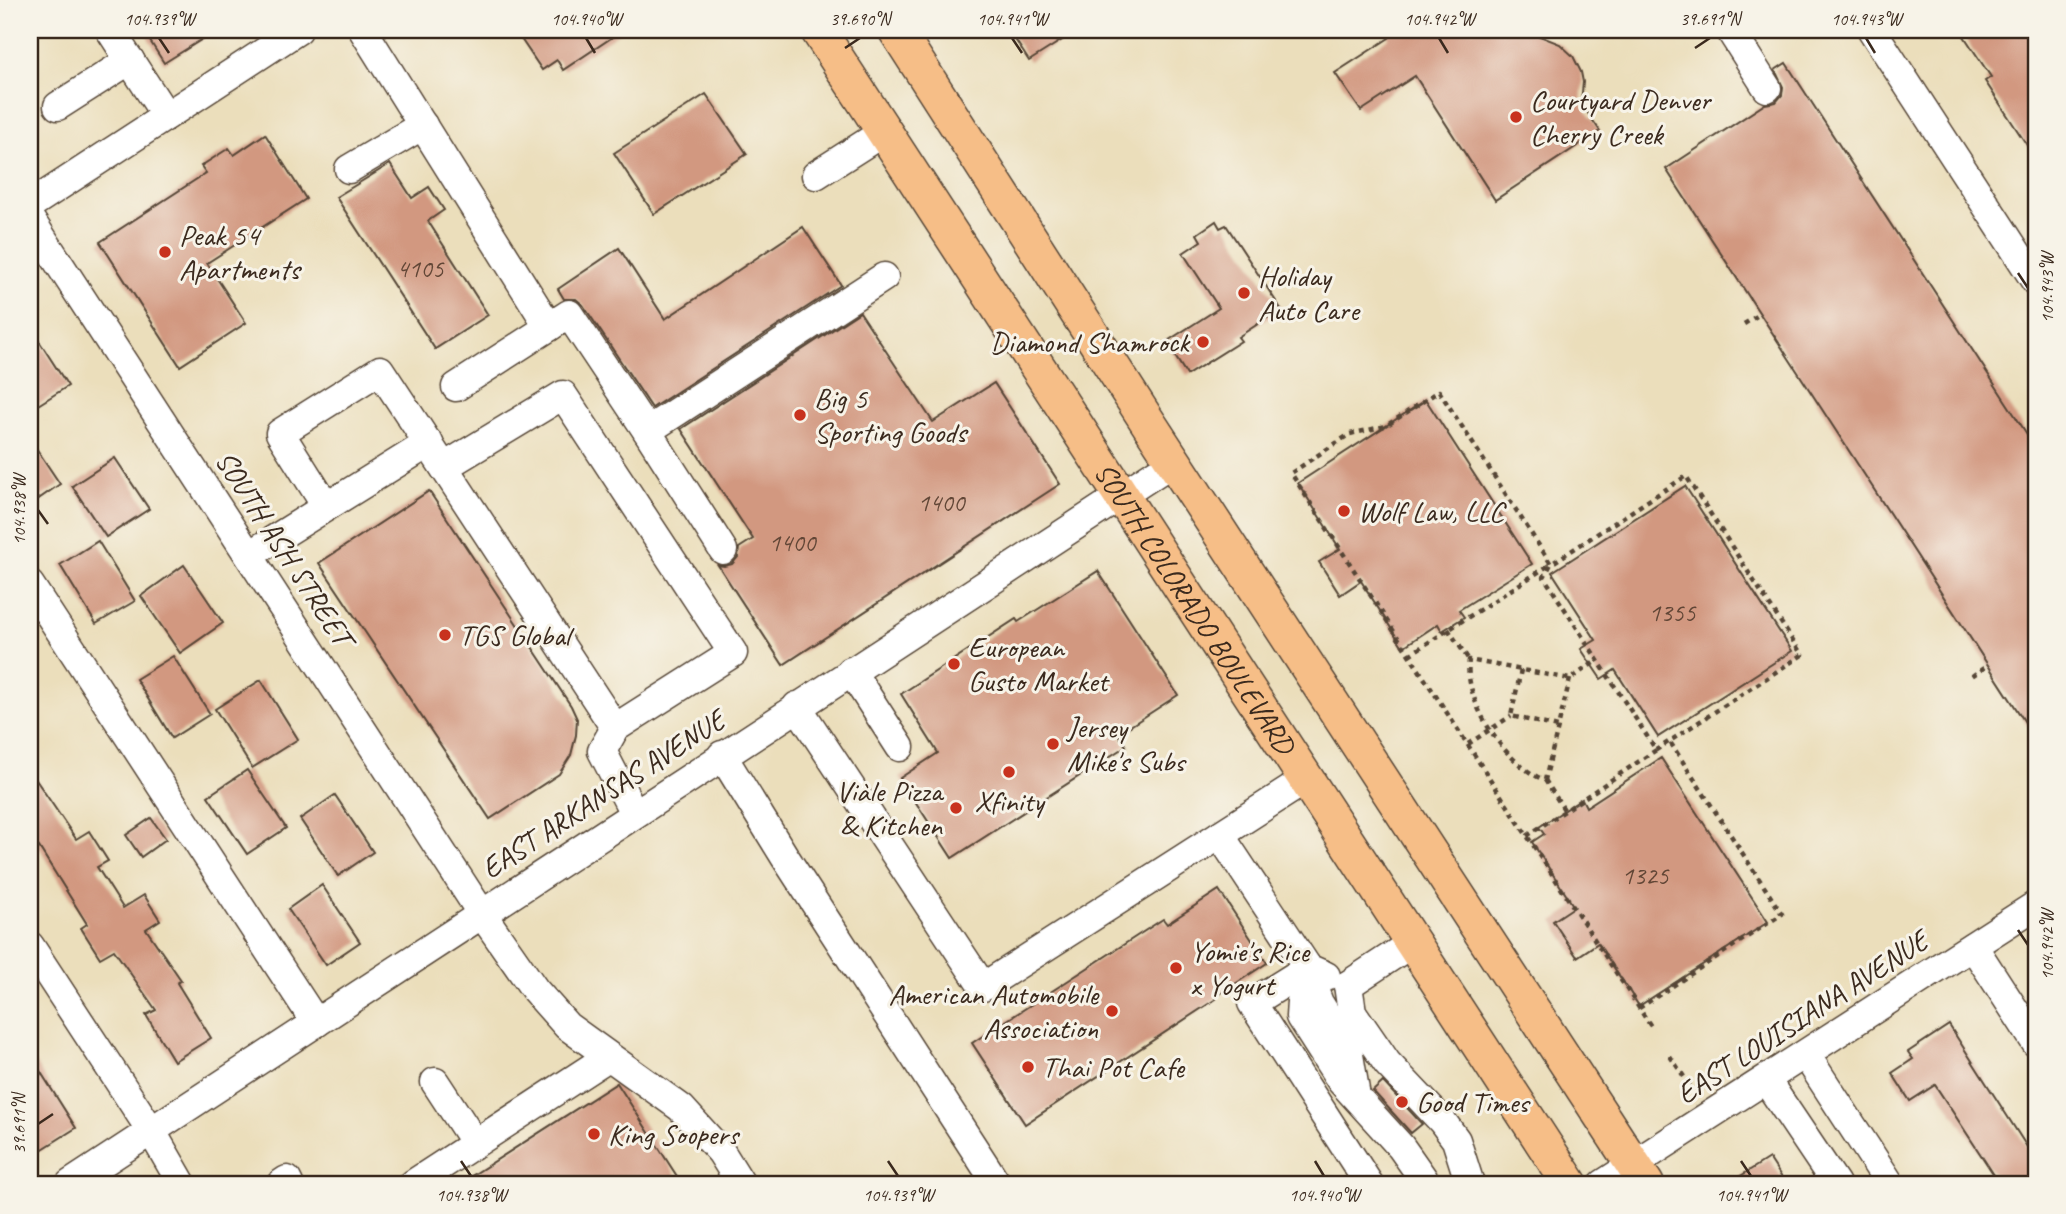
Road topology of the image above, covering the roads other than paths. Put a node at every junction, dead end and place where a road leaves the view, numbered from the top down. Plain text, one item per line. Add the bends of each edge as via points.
1 (110, 30) edge
2 (298, 30) edge
3 (363, 30) edge
4 (818, 30) edge
5 (896, 30) edge
6 (1730, 30) edge
7 (1872, 30) edge
8 (130, 60) junction
9 (1767, 88) dead end
10 (58, 106) dead end
11 (166, 116) junction
12 (423, 125) junction
13 (885, 131) junction
14 (349, 169) dead end
15 (816, 175) dead end
16 (30, 205) edge
17 (30, 219) edge
18 (884, 277) dead end
19 (2036, 282) edge
20 (549, 327) junction
21 (456, 387) dead end
22 (647, 431) junction
23 (429, 443) junction
24 (1174, 461) junction
25 (444, 467) junction
26 (1123, 496) junction
27 (327, 506) junction
28 (723, 550) dead end
29 (249, 555) junction
30 (30, 585) edge
31 (851, 671) junction
32 (797, 706) junction
33 (615, 728) junction
34 (900, 747) dead end
35 (722, 755) junction
36 (1307, 779) junction
37 (634, 813) junction
38 (1220, 835) junction
39 (2036, 905) edge
40 (482, 914) junction
41 (1412, 943) junction
42 (30, 946) edge
43 (1973, 946) junction
44 (1315, 977) junction
45 (1348, 985) junction
46 (316, 1023) junction
47 (2036, 1043) edge
48 (1806, 1055) junction
49 (608, 1057) junction
50 (1766, 1080) junction
51 (435, 1082) dead end
52 (152, 1132) junction
53 (475, 1143) junction
54 (1639, 1174) edge
55 (70, 1184) edge
56 (182, 1184) edge
57 (413, 1184) edge
58 (741, 1184) edge
59 (997, 1184) edge
60 (1369, 1184) edge
61 (1427, 1184) edge
62 (1470, 1184) edge
63 (1570, 1184) edge
64 (1603, 1184) edge
65 (1836, 1184) edge
66 (1889, 1184) edge

1 - 8 street
2 - 11 street
3 - 12 street
4 - 13 main road, SOUTH COLORADO BOULEVARD
5 - 24 main road, SOUTH COLORADO BOULEVARD
6 - 9 street
7 - 19 street
8 - 10 street
8 - 11 street
11 - 16 street
12 - 14 street
12 - 20 street
13 - 15 street
13 - 26 main road, SOUTH COLORADO BOULEVARD
17 - 29 street, SOUTH ASH STREET
18 - 22 street
20 - 21 street
20 - 22 street via 569,314
22 - 28 street
23 - 25 street
23 - 27 street
23 - 27 street via 380,370 280,433
24 - 26 street, EAST ARKANSAS AVENUE
24 - 54 main road, SOUTH COLORADO BOULEVARD
25 - 33 street
25 - 33 street via 563,395 733,653
26 - 31 street, EAST ARKANSAS AVENUE
26 - 36 main road, SOUTH COLORADO BOULEVARD
27 - 29 street
29 - 40 street, SOUTH ASH STREET
30 - 46 street
31 - 32 street, EAST ARKANSAS AVENUE
31 - 34 street
32 - 35 street, EAST ARKANSAS AVENUE
32 - 38 street via 983,987
33 - 37 street via 602,751
35 - 37 street, EAST ARKANSAS AVENUE
35 - 59 street
36 - 38 street
36 - 41 main road, SOUTH COLORADO BOULEVARD
37 - 40 street, EAST ARKANSAS AVENUE
38 - 44 street
39 - 43 street, EAST LOUISIANA AVENUE
40 - 46 street, EAST ARKANSAS AVENUE
40 - 49 street, SOUTH ASH STREET via 535,990 567,1026
41 - 45 street
41 - 63 main road, SOUTH COLORADO BOULEVARD
42 - 52 street
43 - 47 street
43 - 48 street, EAST LOUISIANA AVENUE
44 - 45 street
44 - 60 street via 1252,1003
44 - 61 street via 1301,1001 1300,1017 1342,1081
45 - 62 street via 1352,1012 1387,1063 1456,1140
46 - 52 street, EAST ARKANSAS AVENUE
48 - 50 street, EAST LOUISIANA AVENUE
48 - 66 street
49 - 53 street
49 - 58 street, SOUTH ASH STREET via 681,1108 722,1152
50 - 54 street, EAST LOUISIANA AVENUE
50 - 65 street
51 - 53 street
52 - 55 street, EAST ARKANSAS AVENUE
52 - 56 street
53 - 57 street
54 - 64 street, EAST LOUISIANA AVENUE

